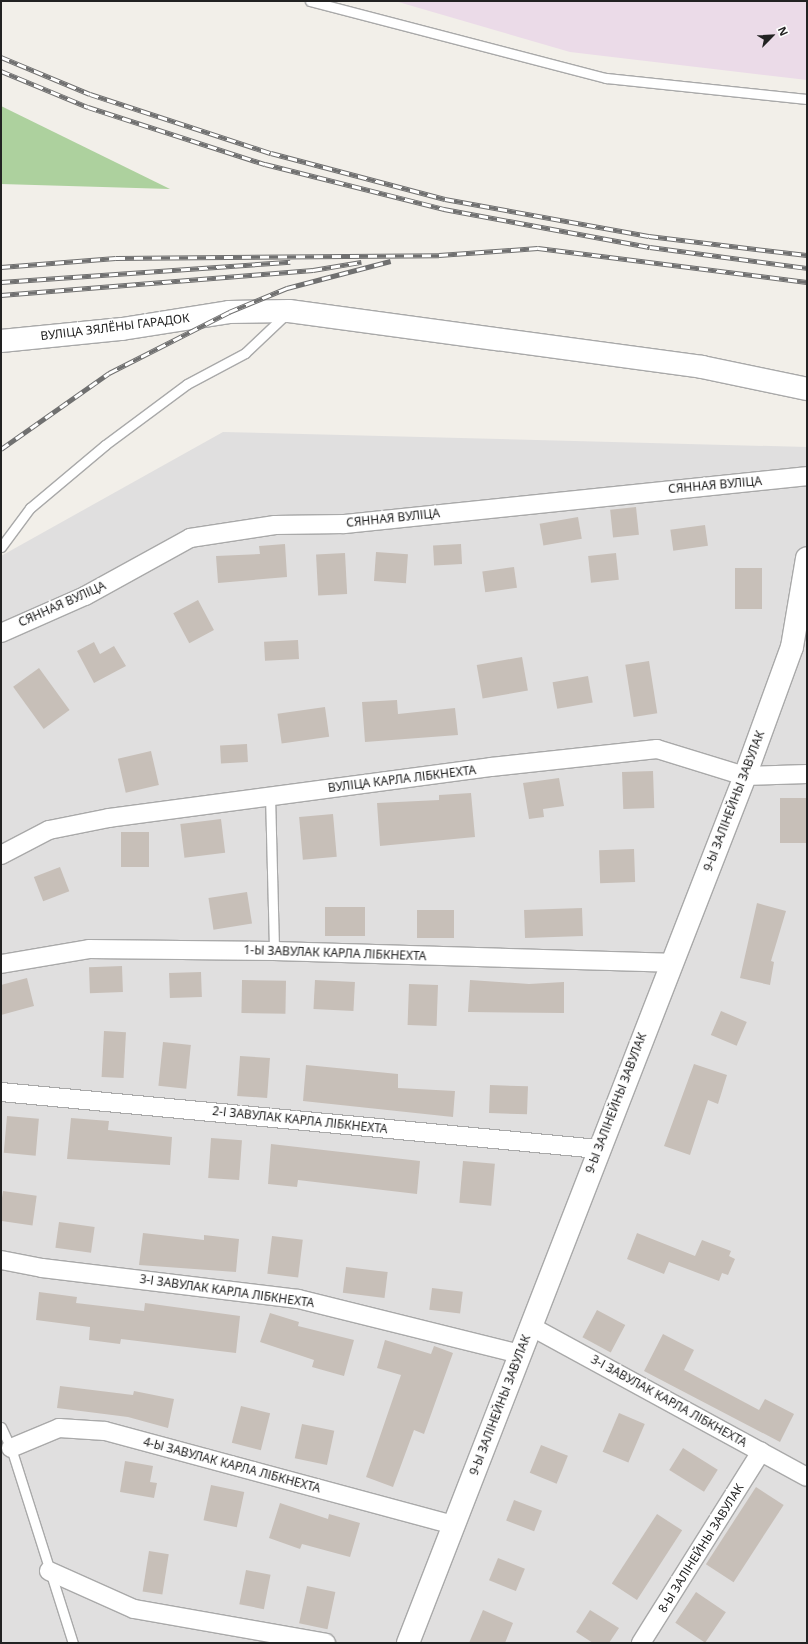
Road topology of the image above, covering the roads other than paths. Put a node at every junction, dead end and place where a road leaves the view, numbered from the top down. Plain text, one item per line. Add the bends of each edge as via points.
1 (310, 1) edge
2 (807, 99) edge
3 (289, 311) junction
4 (1, 341) edge
5 (807, 389) edge
6 (807, 476) edge
7 (1, 547) edge
8 (807, 558) edge
9 (2, 628) edge
10 (807, 774) edge
11 (745, 776) junction
12 (270, 796) junction
13 (1, 855) edge
14 (274, 951) junction
15 (670, 963) junction
16 (1, 964) edge
17 (1, 1092) edge
18 (598, 1149) junction
19 (1, 1260) edge
20 (530, 1326) junction
21 (520, 1354) junction
22 (1, 1427) edge
23 (11, 1448) junction
24 (761, 1452) junction
25 (807, 1477) edge
26 (454, 1525) junction
27 (50, 1571) junction
28 (73, 1643) edge
29 (326, 1643) edge
30 (408, 1643) edge
31 (641, 1643) edge

1 - 2 lane via 606,78
3 - 4 street, ВУЛІЦА ЗЯЛЁНЫ ГАРАДОК via 229,312 122,329
3 - 5 street via 702,367
3 - 7 lane via 245,353 187,384 105,445 30,508
6 - 9 street, СЯННАЯ ВУЛІЦА via 344,524 275,525 190,538 85,596
8 - 11 street, 9-Ы ЗАЛІНЕЙНЫ ЗАВУЛАК via 792,646
10 - 11 street, ВУЛІЦА КАРЛА ЛІБКНЕХТА
11 - 12 street, ВУЛІЦА КАРЛА ЛІБКНЕХТА via 656,749
11 - 15 street, 9-Ы ЗАЛІНЕЙНЫ ЗАВУЛАК
12 - 13 street, ВУЛІЦА КАРЛА ЛІБКНЕХТА via 110,818 49,830
12 - 14 lane
14 - 15 street, 1-Ы ЗАВУЛАК КАРЛА ЛІБКНЕХТА
14 - 16 street, 1-Ы ЗАВУЛАК КАРЛА ЛІБКНЕХТА via 89,948
15 - 18 street, 9-Ы ЗАЛІНЕЙНЫ ЗАВУЛАК
17 - 18 street, 2-І ЗАВУЛАК КАРЛА ЛІБКНЕХТА
18 - 20 street, 9-Ы ЗАЛІНЕЙНЫ ЗАВУЛАК
19 - 21 street, 3-І ЗАВУЛАК КАРЛА ЛІБКНЕХТА via 42,1268 298,1299
20 - 21 street, 9-Ы ЗАЛІНЕЙНЫ ЗАВУЛАК
20 - 24 street, 3-І ЗАВУЛАК КАРЛА ЛІБКНЕХТА
21 - 26 street, 9-Ы ЗАЛІНЕЙНЫ ЗАВУЛАК
22 - 23 lane
23 - 26 street, 4-Ы ЗАВУЛАК КАРЛА ЛІБКНЕХТА via 59,1428 105,1431
23 - 27 lane
24 - 25 street, 3-І ЗАВУЛАК КАРЛА ЛІБКНЕХТА
24 - 31 street, 8-Ы ЗАЛІНЕЙНЫ ЗАВУЛАК
26 - 30 street, 9-Ы ЗАЛІНЕЙНЫ ЗАВУЛАК
27 - 28 lane
27 - 29 street via 134,1609

